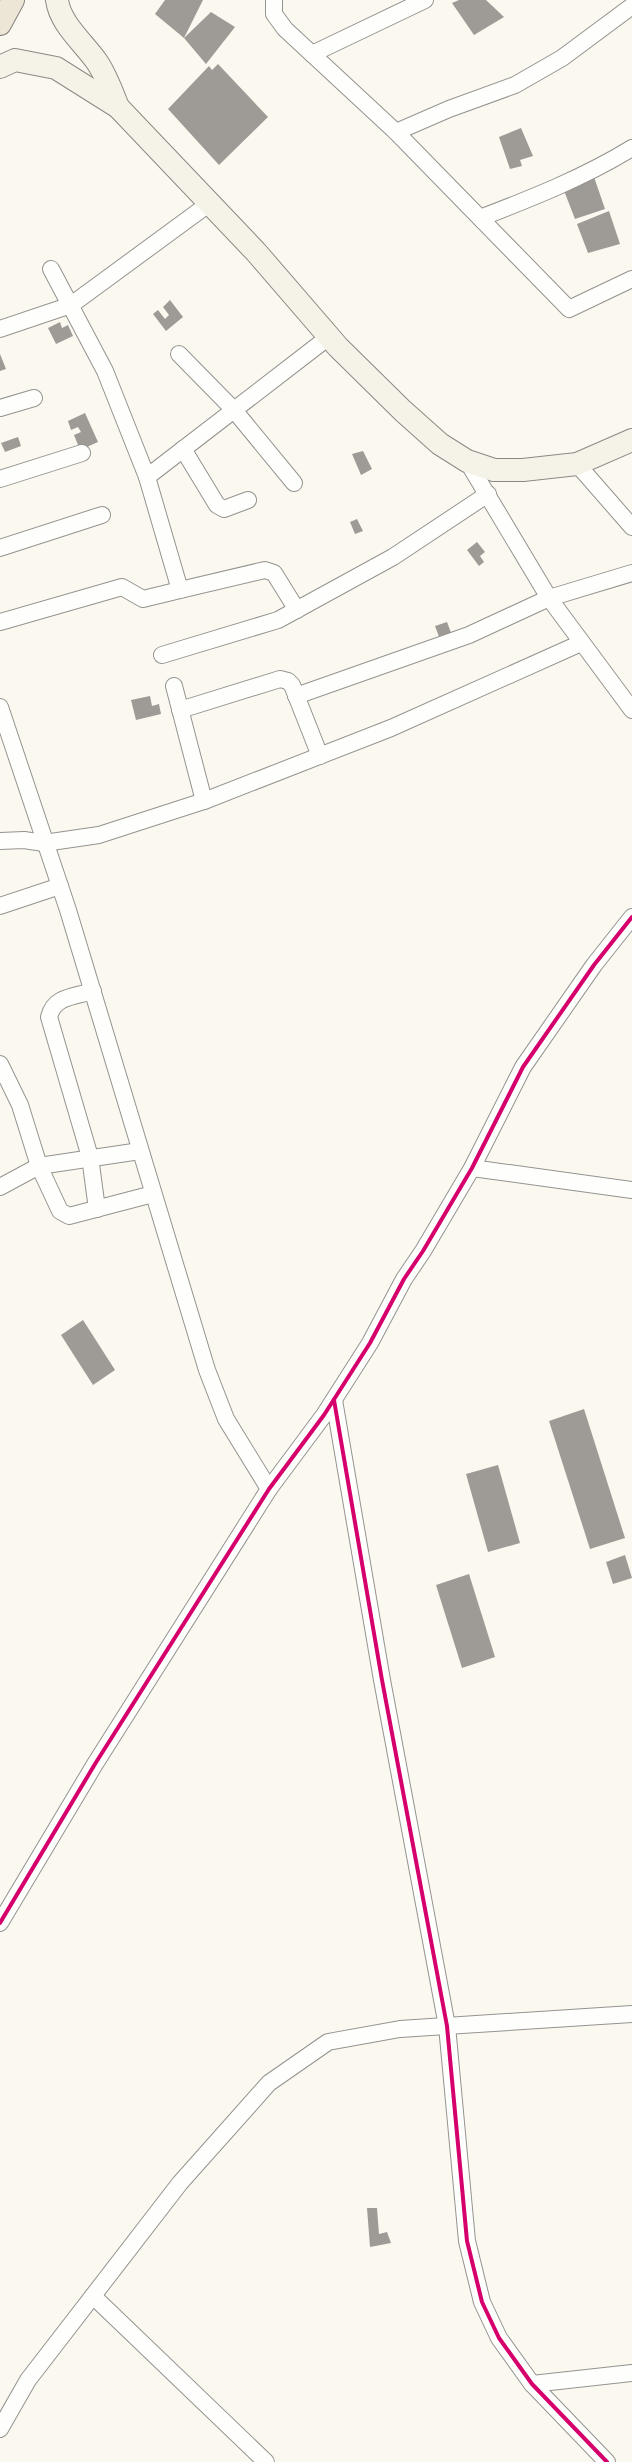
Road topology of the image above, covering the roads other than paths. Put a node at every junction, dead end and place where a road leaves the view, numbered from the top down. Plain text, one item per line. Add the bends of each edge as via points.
1 (13, 0) edge
2 (57, 0) edge
3 (274, 0) edge
4 (425, 0) edge
5 (632, 6) edge
6 (0, 24) edge
7 (312, 54) junction
8 (0, 67) edge
9 (118, 107) junction
10 (396, 132) junction
11 (632, 148) edge
12 (210, 203) junction
13 (480, 218) junction
14 (51, 269) dead end
15 (632, 279) edge
16 (71, 305) junction
17 (0, 330) edge
18 (330, 336) junction
19 (180, 354) dead end
20 (34, 398) dead end
21 (0, 408) edge
22 (234, 410) junction
23 (632, 440) edge
24 (184, 449) junction
25 (82, 453) dead end
26 (467, 461) junction
27 (577, 464) junction
28 (147, 477) junction
29 (0, 479) edge
30 (294, 483) dead end
31 (488, 494) junction
32 (248, 500) dead end
33 (102, 515) dead end
34 (632, 526) edge
35 (0, 548) edge
36 (632, 573) edge
37 (180, 590) junction
38 (549, 598) junction
39 (296, 610) junction
40 (0, 622) edge
41 (581, 643) junction
42 (162, 655) dead end
43 (174, 686) dead end
44 (296, 696) junction
45 (0, 707) edge
46 (180, 710) junction
47 (632, 710) edge
48 (320, 756) junction
49 (204, 801) junction
50 (0, 841) edge
51 (44, 843) junction
52 (60, 886) junction
53 (0, 906) edge
54 (632, 917) edge
55 (92, 991) junction
56 (0, 1064) edge
57 (140, 1151) junction
58 (90, 1157) junction
59 (40, 1166) junction
60 (472, 1168) junction
61 (0, 1187) edge
62 (632, 1190) edge
63 (153, 1194) junction
64 (97, 1209) junction
65 (334, 1400) junction
66 (269, 1489) junction
67 (0, 1922) edge
68 (632, 2014) edge
69 (447, 2026) junction
70 (93, 2296) junction
71 (632, 2373) edge
72 (532, 2384) junction
73 (0, 2429) edge
74 (266, 2462) edge
75 (607, 2462) edge

1 - 6 main road
2 - 9 street via 58,8 77,38 97,62
3 - 7 street via 274,14 285,29
4 - 7 street
5 - 10 street via 562,58 515,85
7 - 10 street
8 - 9 street via 15,60 56,68
9 - 12 street
10 - 13 street
11 - 13 street via 530,199
12 - 16 street
12 - 18 street
13 - 15 street via 568,309
14 - 16 street
16 - 17 street
16 - 28 street via 106,372
18 - 22 street
18 - 26 street via 403,411 440,444
19 - 22 street
20 - 21 street
22 - 24 street
22 - 30 street
23 - 27 street
24 - 28 street
24 - 32 street via 217,505 224,509
25 - 29 street
26 - 27 street via 494,470 523,470
26 - 31 street
27 - 34 street
28 - 37 street
31 - 38 street
31 - 39 street via 393,557
33 - 35 street
36 - 38 street
37 - 39 street via 265,570 274,573
37 - 40 street via 143,600 122,587
38 - 41 street
38 - 44 street via 469,635
39 - 42 street via 278,620
41 - 47 street
41 - 48 street via 391,728
43 - 46 street
44 - 46 street via 288,680 280,679
44 - 48 street
45 - 51 street
46 - 49 street
48 - 49 street
49 - 51 street via 99,835
50 - 51 street via 24,840
51 - 52 street
52 - 53 street
52 - 55 street
54 - 60 street via 594,965 523,1067
55 - 57 street
55 - 58 street via 57,1002 51,1007 49,1017
56 - 59 street via 20,1105
57 - 58 street
57 - 63 street
58 - 59 street
58 - 64 street
59 - 61 street
59 - 64 street via 64,1215
60 - 62 street
60 - 65 street
63 - 64 street
63 - 66 street via 207,1370 226,1419
65 - 66 street
65 - 69 street via 383,1688
66 - 67 street via 95,1764
68 - 69 street
69 - 70 street via 400,2029 328,2042 269,2083 180,2183
69 - 72 street via 467,2241 482,2302 498,2338
70 - 73 street via 28,2380
70 - 74 street
71 - 72 street
72 - 75 street

